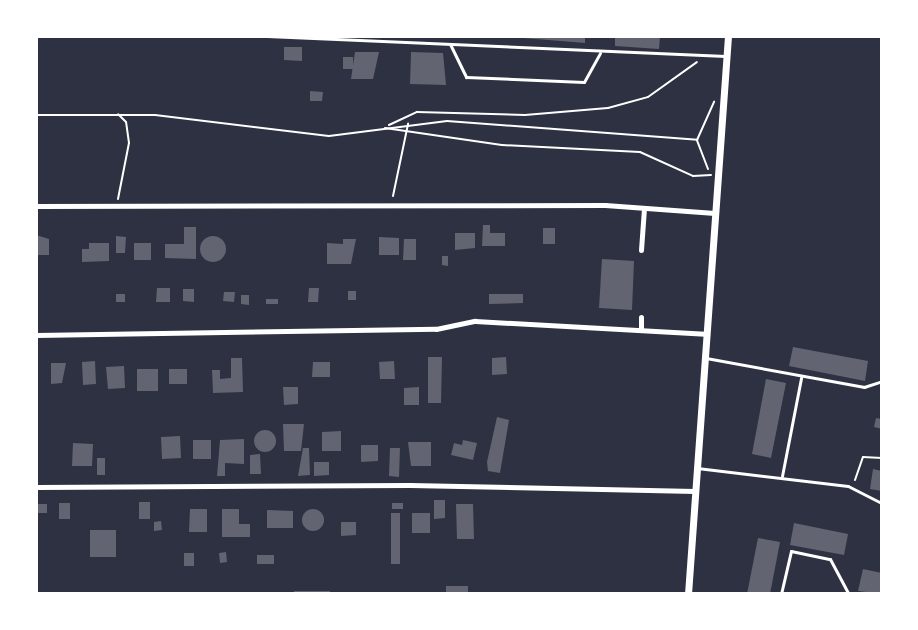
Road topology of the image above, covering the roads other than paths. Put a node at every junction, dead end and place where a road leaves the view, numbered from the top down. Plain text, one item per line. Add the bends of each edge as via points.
1 (267, 36) edge
2 (426, 36) edge
3 (728, 36) edge
4 (434, 44) junction
5 (450, 44) junction
6 (601, 51) junction
7 (726, 56) junction
8 (36, 206) edge
9 (644, 208) junction
10 (715, 213) junction
11 (641, 250) dead end
12 (641, 317) dead end
13 (641, 330) junction
14 (705, 334) junction
15 (36, 335) edge
16 (704, 358) junction
17 (801, 378) junction
18 (882, 381) edge
19 (697, 468) junction
20 (782, 476) junction
21 (36, 487) edge
22 (695, 491) junction
23 (882, 503) edge
24 (688, 594) edge
25 (781, 594) edge
26 (849, 594) edge

1 - 4 lane
2 - 4 lane
3 - 7 street
4 - 5 lane
5 - 6 lane
5 - 6 lane via 466,77 584,82
6 - 7 lane
7 - 10 street
8 - 9 street
9 - 10 street
9 - 11 street
10 - 14 street
12 - 13 street
13 - 14 street
13 - 15 street via 475,321 436,329
14 - 16 street
16 - 17 lane
16 - 19 street
17 - 18 lane via 864,387
17 - 20 lane
19 - 20 lane
19 - 22 street
20 - 23 lane via 852,489
21 - 22 street via 410,485
22 - 24 street
25 - 26 lane via 791,551 830,559

